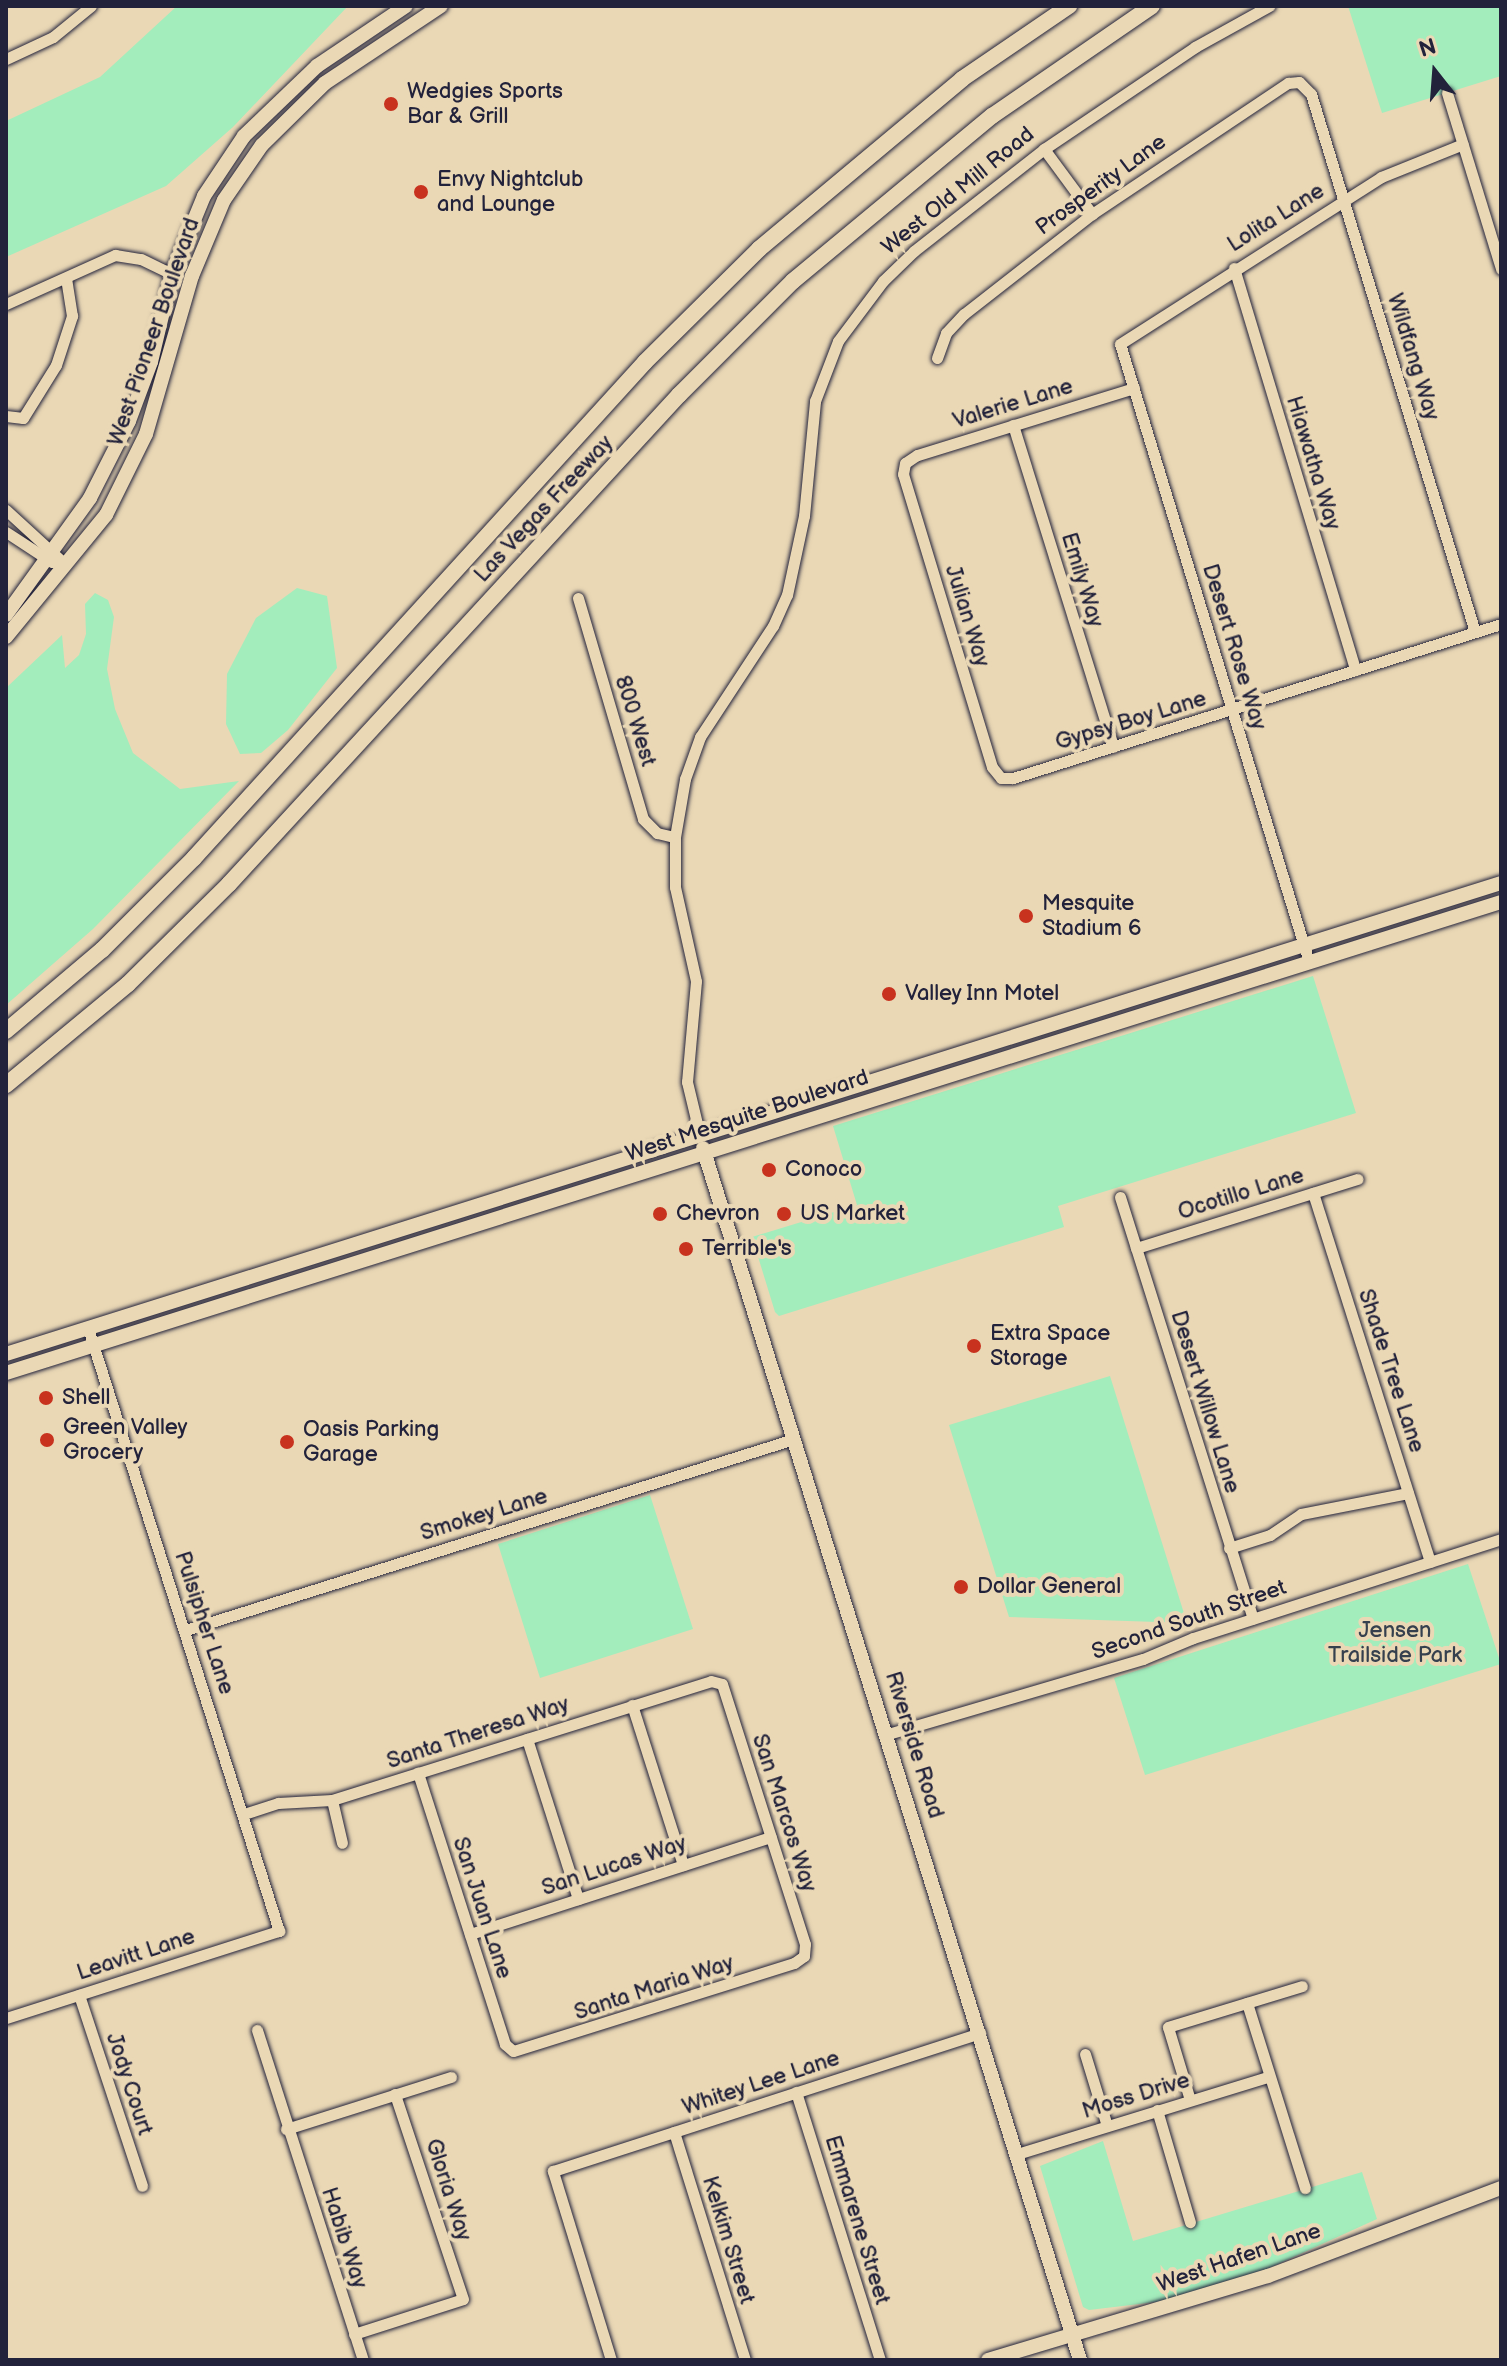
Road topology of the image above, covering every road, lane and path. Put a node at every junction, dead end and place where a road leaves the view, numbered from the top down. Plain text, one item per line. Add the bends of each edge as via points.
1 (91, 6) edge
2 (406, 6) edge
3 (441, 6) edge
4 (1069, 6) edge
5 (1152, 6) edge
6 (1269, 6) edge
7 (6, 59) edge
8 (1447, 93) dead end
9 (1311, 94) joint
10 (1463, 144) junction
11 (1044, 149) junction
12 (1345, 198) junction
13 (1092, 214) junction
14 (1234, 268) junction
15 (1501, 269) edge
16 (172, 274) junction
17 (66, 278) junction
18 (6, 304) edge
19 (1120, 344) joint
20 (937, 358) dead end
21 (1134, 388) junction
22 (6, 416) edge
23 (1013, 425) junction
24 (905, 463) joint
25 (6, 510) edge
26 (6, 532) edge
27 (50, 556) junction
28 (66, 565) junction
29 (578, 598) dead end
30 (6, 615) edge
31 (1501, 624) edge
32 (1475, 632) junction
33 (6, 637) edge
34 (1355, 670) junction
35 (1232, 710) junction
36 (1113, 747) junction
37 (1001, 778) joint
38 (675, 837) junction
39 (1501, 883) edge
40 (1501, 902) edge
41 (1304, 945) junction
42 (1309, 962) junction
43 (6, 1031) edge
44 (6, 1085) edge
45 (702, 1144) junction
46 (1358, 1179) dead end
47 (1313, 1193) junction
48 (1120, 1197) dead end
49 (1136, 1248) junction
50 (88, 1328) junction
51 (94, 1346) junction
52 (6, 1354) edge
53 (6, 1373) edge
54 (794, 1439) junction
55 (1408, 1493) junction
56 (1501, 1539) edge
57 (1229, 1548) junction
58 (1430, 1562) junction
59 (1253, 1618) junction
60 (186, 1630) junction
61 (722, 1684) joint
62 (632, 1705) junction
63 (888, 1734) junction
64 (527, 1739) junction
65 (418, 1773) junction
66 (332, 1800) junction
67 (244, 1814) junction
68 (771, 1837) junction
69 (342, 1843) dead end
70 (683, 1865) junction
71 (578, 1899) junction
72 (279, 1931) joint
73 (470, 1934) junction
74 (804, 1956) joint
75 (1302, 1986) dead end
76 (79, 1995) junction
77 (1247, 2003) junction
78 (6, 2018) edge
79 (257, 2030) dead end
80 (980, 2033) junction
81 (513, 2051) joint
82 (1085, 2054) dead end
83 (451, 2077) dead end
84 (1267, 2077) junction
85 (796, 2092) junction
86 (395, 2094) junction
87 (1190, 2100) junction
88 (1157, 2110) junction
89 (1107, 2126) junction
90 (286, 2129) junction
91 (674, 2132) junction
92 (1017, 2154) junction
93 (142, 2186) dead end
94 (1305, 2188) dead end
95 (1501, 2188) edge
96 (1190, 2222) dead end
97 (1072, 2333) junction
98 (354, 2334) junction
99 (363, 2360) edge
100 (611, 2360) edge
101 (745, 2360) edge
102 (880, 2360) edge
103 (988, 2360) edge
104 (1080, 2360) edge

1 - 7 street via 53,37
2 - 16 main road, West Pioneer Boulevard via 317,66 244,136 204,196
3 - 28 main road, West Pioneer Boulevard via 325,83 262,145 224,200 192,276 146,434 106,515
4 - 43 highway, Las Vegas Freeway via 962,79 759,249 645,362 194,858 102,950
5 - 44 highway, Las Vegas Freeway via 992,116 793,281 679,395 229,884 128,984
6 - 11 street, West Old Mill Road via 1195,47
8 - 10 street
9 - 12 street, Wildfang Way
9 - 13 street, Prosperity Lane via 1299,82 1288,83
10 - 12 street, Lolita Lane via 1381,177
10 - 15 street
11 - 13 street
11 - 38 street, West Old Mill Road via 914,251 883,281 838,341 815,401 802,531 787,595 773,626 700,737 685,779
12 - 14 street, Lolita Lane
12 - 32 street, Wildfang Way
13 - 20 street, Prosperity Lane via 964,314 946,333
14 - 19 street, Lolita Lane
14 - 34 street, Hiawatha Way
16 - 17 street via 141,259 115,255
16 - 27 main road, West Pioneer Boulevard via 151,362 129,421 90,498
17 - 18 street
17 - 22 street via 72,316 56,365 23,418
19 - 21 street, Desert Rose Way
21 - 23 street, Valerie Lane
21 - 35 street, Desert Rose Way
23 - 24 street, Valerie Lane
23 - 36 street, Emily Way
24 - 37 street, Julian Way via 907,488 992,767
25 - 27 street
26 - 27 street
27 - 28 street
27 - 30 main road, West Pioneer Boulevard
28 - 33 main road, West Pioneer Boulevard
29 - 38 street, 800 West via 643,819 657,833
31 - 32 street, Gypsy Boy Lane
32 - 34 street, Gypsy Boy Lane
34 - 35 street, Gypsy Boy Lane
35 - 36 street, Gypsy Boy Lane
35 - 41 street, Desert Rose Way
36 - 37 street, Gypsy Boy Lane
38 - 45 street, West Old Mill Road via 675,887 696,981 687,1082
39 - 41 main road, West Mesquite Boulevard
40 - 42 main road, West Mesquite Boulevard
41 - 42 street, Desert Rose Way
41 - 45 main road, West Mesquite Boulevard
42 - 45 main road, West Mesquite Boulevard
45 - 50 main road, West Mesquite Boulevard
45 - 51 main road, West Mesquite Boulevard
45 - 54 main road, Riverside Road
46 - 47 street, Ocotillo Lane
47 - 49 street, Ocotillo Lane
47 - 55 street, Shade Tree Lane
48 - 49 street, Desert Willow Lane
49 - 57 street, Desert Willow Lane
50 - 51 street, Pulsipher Lane
50 - 52 main road, West Mesquite Boulevard
51 - 53 main road, West Mesquite Boulevard
51 - 60 street, Pulsipher Lane
54 - 60 street, Smokey Lane
54 - 63 main road, Riverside Road
55 - 57 street via 1301,1514 1270,1535
55 - 58 street, Shade Tree Lane
56 - 58 street, Second South Street
57 - 59 street, Desert Willow Lane
58 - 59 street, Second South Street
59 - 63 street, Second South Street via 1143,1659
60 - 67 street, Pulsipher Lane
61 - 62 street, Santa Theresa Way via 711,1681
61 - 68 street, San Marcos Way
62 - 64 street, Santa Theresa Way
62 - 70 street
63 - 80 main road, Riverside Road
64 - 65 street, Santa Theresa Way
64 - 71 street
65 - 66 street, Santa Theresa Way
65 - 73 street, San Juan Lane
66 - 67 street, Santa Theresa Way via 278,1803
66 - 69 street
67 - 72 street, Pulsipher Lane
68 - 70 street, San Lucas Way
68 - 74 street, San Marcos Way via 805,1944
70 - 71 street, San Lucas Way
71 - 73 street, San Lucas Way
72 - 76 street, Leavitt Lane
73 - 81 street, San Juan Lane via 505,2044
74 - 81 street, Santa Maria Way
75 - 77 street
76 - 78 street, Leavitt Lane
76 - 93 street, Jody Court
77 - 84 street
77 - 87 street via 1168,2027
79 - 90 street, Habib Way
80 - 85 street, Whitey Lee Lane
80 - 92 main road, Riverside Road
82 - 89 street
83 - 86 street
84 - 87 street, Moss Drive
84 - 94 street
85 - 91 street, Whitey Lee Lane
85 - 102 street, Emmarene Street
86 - 90 street
86 - 98 street, Gloria Way via 463,2299
87 - 88 street, Moss Drive
88 - 89 street, Moss Drive
88 - 96 street
89 - 92 street, Moss Drive
90 - 98 street, Habib Way
91 - 100 street, Whitey Lee Lane via 553,2171
91 - 101 street, Kelkim Street
92 - 97 main road, Riverside Road
95 - 97 main road, West Hafen Lane via 1268,2276
97 - 103 main road, West Hafen Lane
97 - 104 main road, Riverside Road
98 - 99 street, Habib Way

